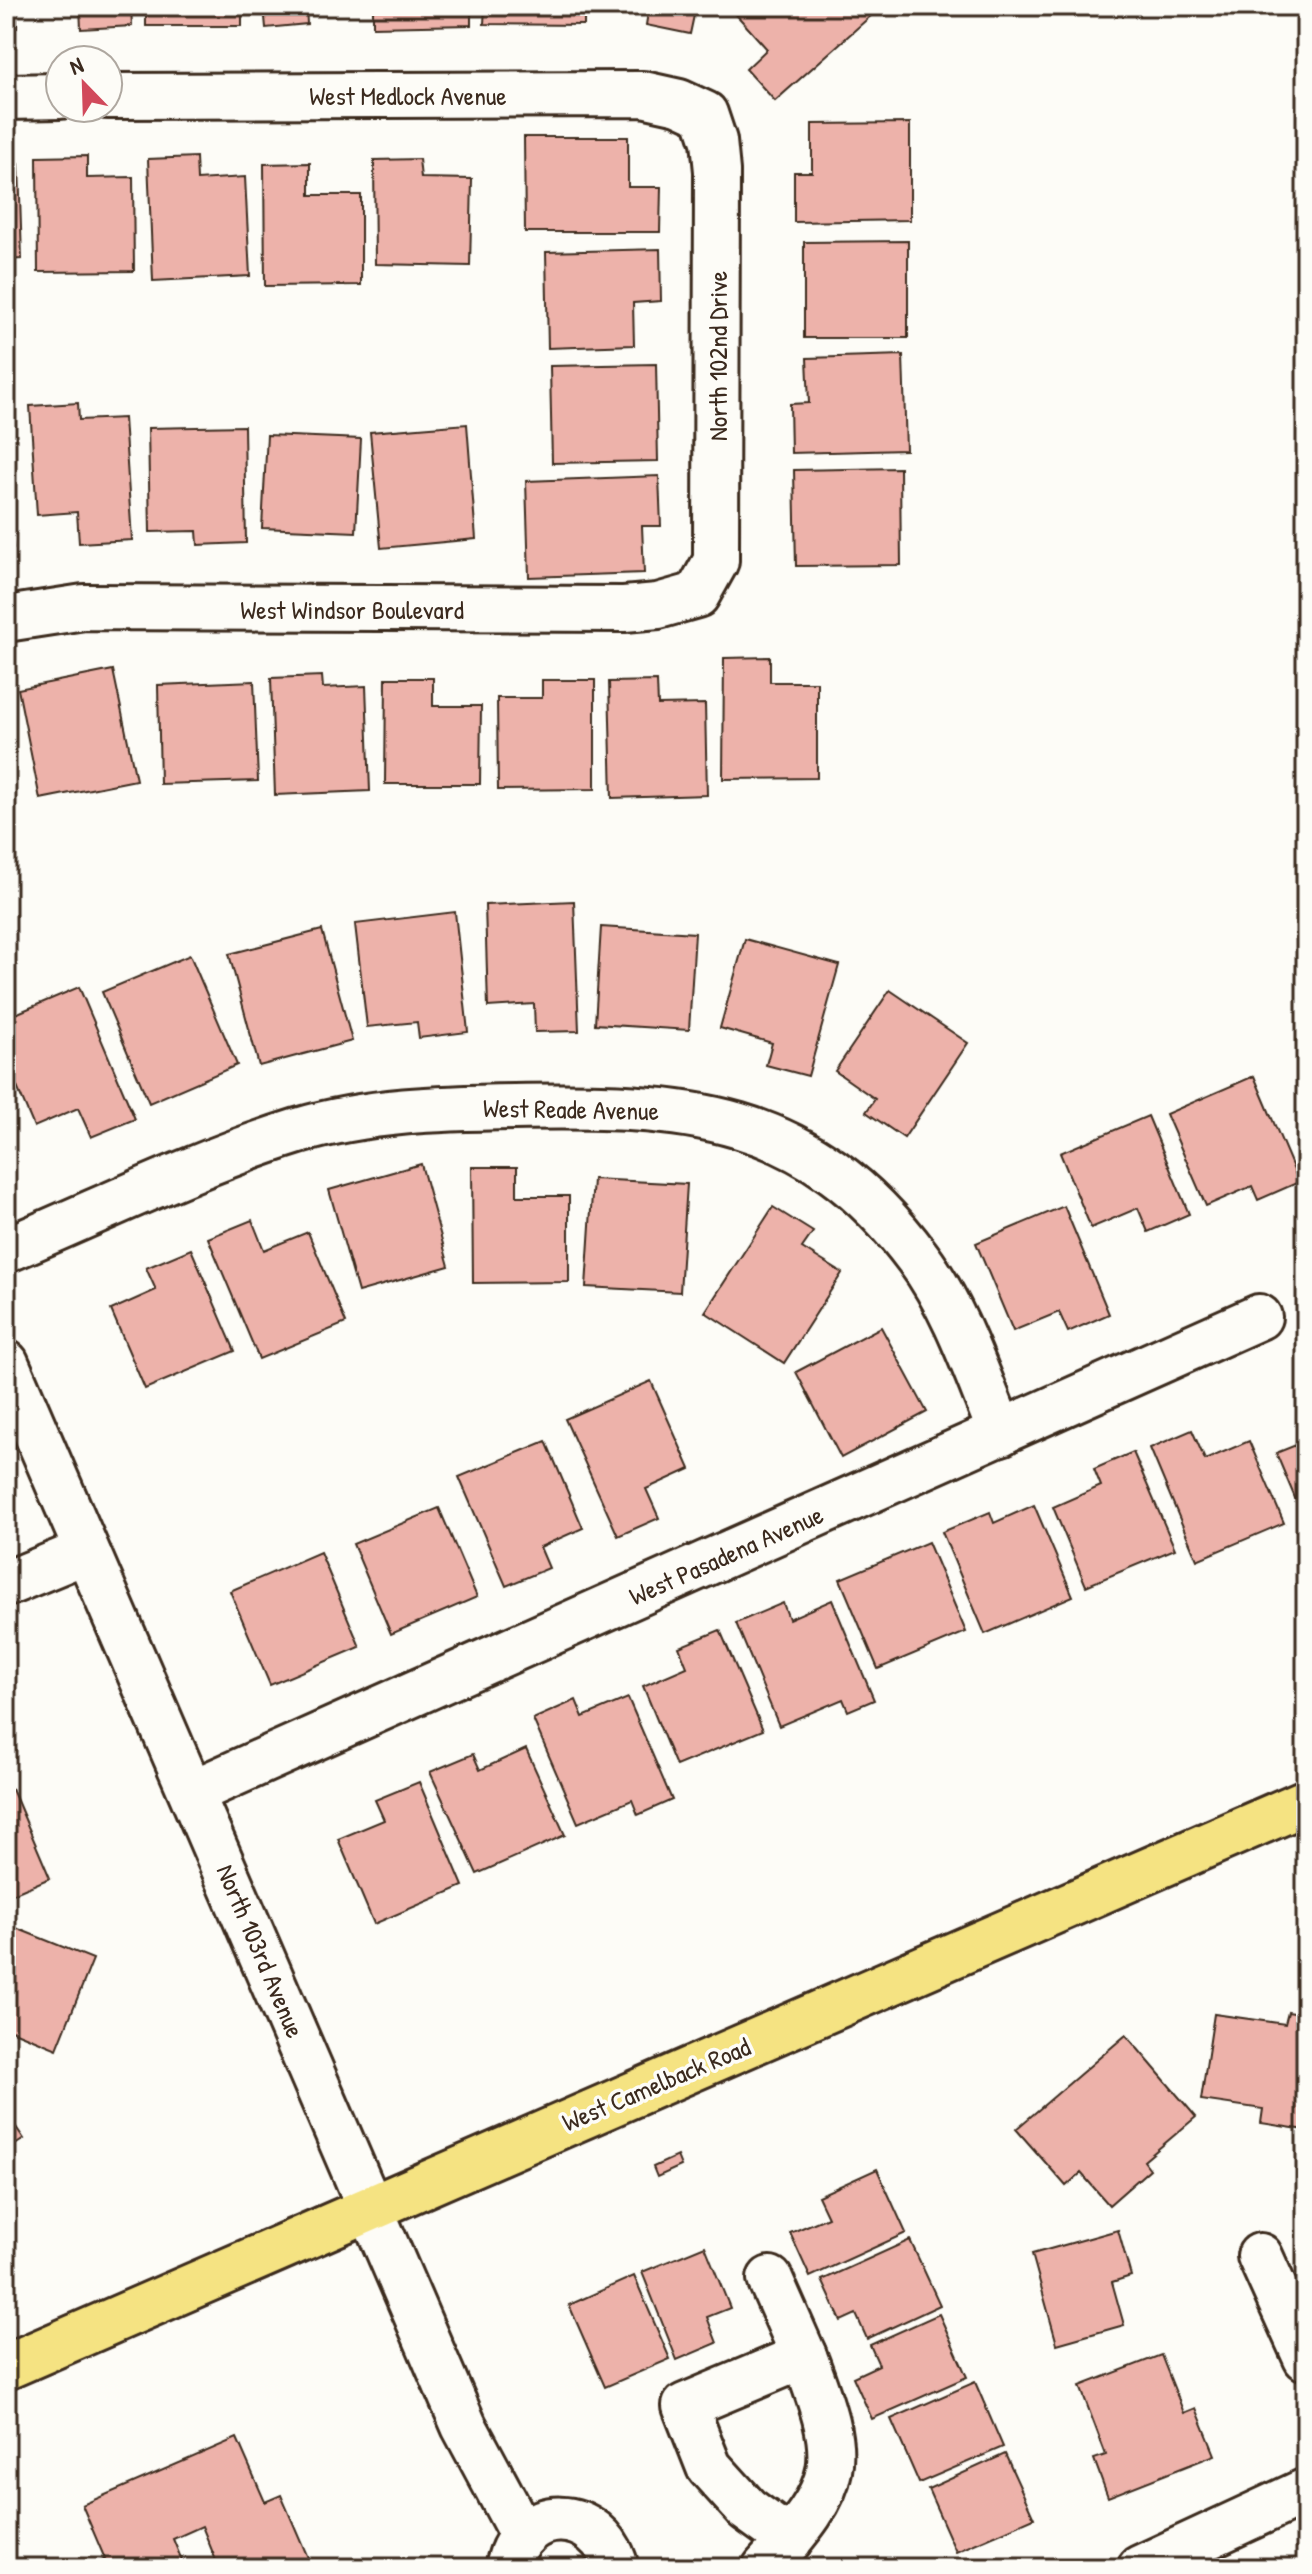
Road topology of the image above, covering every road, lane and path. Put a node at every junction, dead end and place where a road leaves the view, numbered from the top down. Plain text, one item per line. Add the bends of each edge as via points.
1 (44, 96) edge
2 (124, 96) edge
3 (6, 97) edge
4 (705, 114) joint
5 (697, 595) joint
6 (6, 619) edge
7 (6, 1250) edge
8 (1259, 1317) dead end
9 (6, 1363) edge
10 (1001, 1433) junction
11 (86, 1551) junction
12 (6, 1584) edge
13 (193, 1792) junction
14 (1306, 1802) edge
15 (370, 2207) junction
16 (1260, 2256) dead end
17 (770, 2279) dead end
18 (804, 2356) junction
19 (1306, 2358) edge
20 (6, 2367) edge
21 (1306, 2491) edge
22 (515, 2552) edge
23 (778, 2554) edge
24 (616, 2568) edge
25 (1140, 2568) edge

1 - 3 street
2 - 4 street, West Medlock Avenue via 643,94
4 - 5 street, North 102nd Drive via 717,171 716,561
5 - 6 street, West Windsor Boulevard via 624,609 84,607
7 - 10 street, West Reade Avenue via 213,1163 351,1117 554,1106 704,1115 761,1132 817,1160 893,1229 919,1259 956,1325
8 - 10 street, West Pasadena Avenue
9 - 11 street, North 103rd Avenue
10 - 13 street, West Pasadena Avenue
11 - 12 street
11 - 13 street, North 103rd Avenue
13 - 15 street, North 103rd Avenue
14 - 15 main road, West Camelback Road
15 - 20 main road, West Camelback Road
15 - 22 street, North 103rd Avenue
16 - 19 street
17 - 18 street
18 - 23 street via 827,2418 832,2458 823,2495
18 - 23 street via 685,2406 709,2467
21 - 25 street
22 - 24 street, North 103rd Avenue via 537,2525 554,2520 580,2523 603,2537

